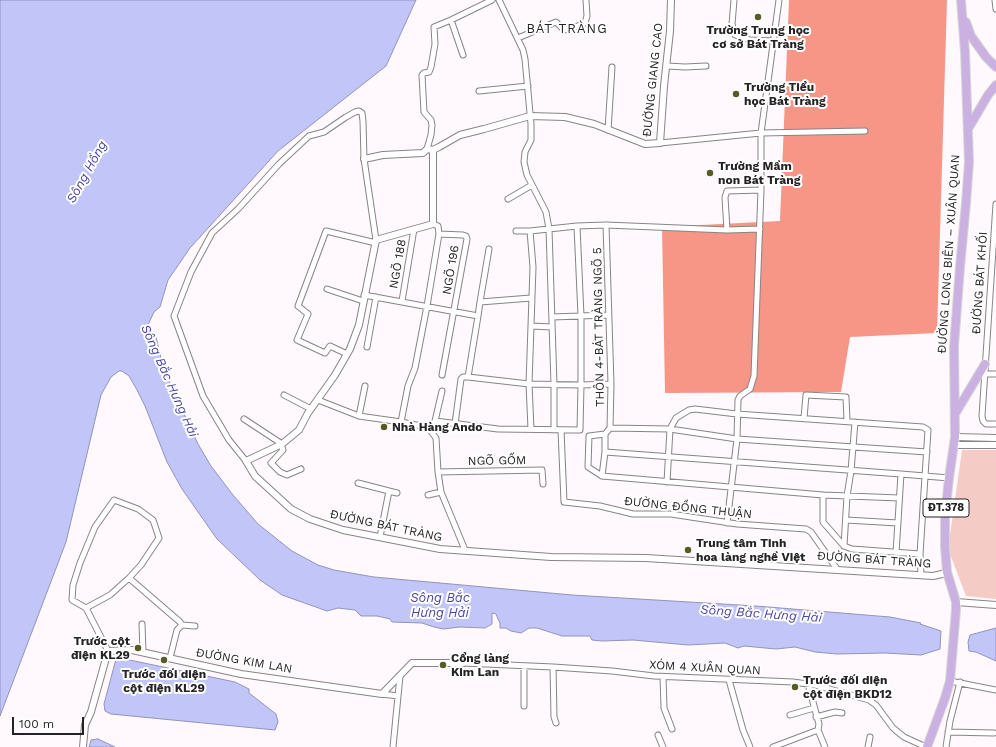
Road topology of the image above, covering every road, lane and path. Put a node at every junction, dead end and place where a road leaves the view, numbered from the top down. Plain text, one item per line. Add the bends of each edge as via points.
1 (492, 0) edge
2 (499, 0) edge
3 (586, 0) edge
4 (671, 0) edge
5 (734, 0) edge
6 (779, 0) edge
7 (961, 0) edge
8 (995, 0) edge
9 (962, 9) junction
10 (996, 9) edge
11 (451, 20) junction
12 (518, 38) junction
13 (774, 41) junction
14 (463, 55) dead end
15 (666, 66) junction
16 (706, 66) dead end
17 (612, 67) dead end
18 (996, 67) edge
19 (996, 85) edge
20 (528, 86) junction
21 (479, 91) dead end
22 (530, 116) junction
23 (608, 130) junction
24 (865, 130) dead end
25 (968, 130) junction
26 (761, 133) junction
27 (660, 143) junction
28 (430, 149) junction
29 (364, 159) junction
30 (532, 185) junction
31 (762, 190) junction
32 (508, 199) dead end
33 (996, 204) edge
34 (434, 224) junction
35 (606, 225) junction
36 (577, 226) junction
37 (414, 229) junction
38 (549, 229) junction
39 (760, 229) junction
40 (726, 230) junction
41 (516, 231) dead end
42 (530, 231) junction
43 (439, 234) junction
44 (376, 242) junction
45 (488, 249) dead end
46 (993, 287) edge
47 (327, 289) dead end
48 (376, 297) junction
49 (364, 298) junction
50 (531, 298) junction
51 (402, 301) junction
52 (480, 302) junction
53 (427, 306) junction
54 (454, 311) junction
55 (608, 315) junction
56 (478, 316) junction
57 (581, 316) junction
58 (552, 317) junction
59 (531, 326) junction
60 (552, 327) junction
61 (367, 347) dead end
62 (347, 354) junction
63 (985, 364) junction
64 (984, 374) junction
65 (996, 374) edge
66 (442, 375) dead end
67 (468, 378) junction
68 (529, 384) junction
69 (611, 384) junction
70 (554, 385) junction
71 (582, 385) junction
72 (365, 386) dead end
73 (442, 390) dead end
74 (284, 394) dead end
75 (318, 400) junction
76 (311, 409) junction
77 (737, 414) junction
78 (954, 414) junction
79 (359, 416) junction
80 (804, 418) junction
81 (244, 419) dead end
82 (435, 421) junction
83 (846, 421) junction
84 (400, 422) junction
85 (855, 422) junction
86 (455, 424) junction
87 (996, 424) edge
88 (610, 428) junction
89 (531, 429) junction
90 (670, 429) junction
91 (430, 430) junction
92 (554, 430) junction
93 (561, 430) junction
94 (580, 430) junction
95 (605, 434) junction
96 (590, 436) junction
97 (996, 438) edge
98 (737, 439) junction
99 (954, 441) junction
100 (282, 444) junction
101 (996, 445) edge
102 (853, 448) junction
103 (605, 452) junction
104 (927, 452) junction
105 (669, 458) junction
106 (246, 461) junction
107 (734, 462) junction
108 (302, 469) dead end
109 (851, 471) junction
110 (438, 472) junction
111 (901, 474) junction
112 (602, 476) junction
113 (926, 476) junction
114 (949, 478) junction
115 (667, 482) junction
116 (358, 483) dead end
117 (543, 484) dead end
118 (731, 488) junction
119 (389, 491) junction
120 (441, 492) junction
121 (397, 493) dead end
122 (823, 495) junction
123 (428, 496) dead end
124 (847, 496) junction
125 (899, 498) junction
126 (846, 520) junction
127 (727, 523) junction
128 (898, 523) junction
129 (380, 537) junction
130 (844, 546) junction
131 (466, 550) junction
132 (896, 553) junction
133 (920, 554) junction
134 (837, 569) junction
135 (947, 572) junction
136 (921, 575) junction
137 (130, 578) junction
138 (996, 605) edge
139 (956, 606) junction
140 (86, 608) junction
141 (142, 624) dead end
142 (182, 626) junction
143 (195, 626) dead end
144 (108, 650) junction
145 (143, 652) junction
146 (170, 658) junction
147 (463, 663) joint
148 (524, 666) junction
149 (553, 667) junction
150 (400, 676) junction
151 (663, 677) junction
152 (950, 678) junction
153 (730, 680) junction
154 (960, 682) junction
155 (808, 684) junction
156 (996, 690) edge
157 (382, 694) junction
158 (398, 696) junction
159 (524, 706) dead end
160 (814, 708) junction
161 (842, 714) dead end
162 (790, 715) dead end
163 (816, 717) junction
164 (556, 723) dead end
165 (672, 729) dead end
166 (818, 730) junction
167 (948, 732) junction
168 (994, 733) dead end
169 (658, 735) dead end
170 (870, 737) dead end
171 (916, 745) edge
172 (83, 747) edge
173 (393, 747) edge
174 (664, 747) edge
175 (750, 747) edge
176 (772, 747) edge
177 (825, 747) edge
178 (868, 747) edge
179 (927, 747) edge
180 (946, 747) edge

1 - 11 street
2 - 12 street
3 - 12 street via 585,23 564,30 556,22
4 - 15 street, ĐƯỜNG GIANG CAO
5 - 13 street via 732,24 735,35 750,40
6 - 13 street
7 - 9 main road, ĐƯỜNG LONG BIÊN – XUÂN QUAN
8 - 10 street
9 - 18 main road via 971,36
9 - 25 main road, ĐƯỜNG LONG BIÊN – XUÂN QUAN
11 - 14 street
11 - 28 street via 434,27 435,44 431,67 429,72 422,75 424,112 432,125
12 - 20 street via 523,50
13 - 26 street
15 - 16 street
15 - 27 street, ĐƯỜNG GIANG CAO
17 - 23 street
19 - 25 main road
20 - 21 street
20 - 22 street
22 - 23 street, ĐƯỜNG GIANG CAO via 565,117
22 - 28 street, ĐƯỜNG GIANG CAO via 460,135
22 - 30 street via 531,140 525,152 524,162
23 - 27 street, ĐƯỜNG GIANG CAO via 645,144
24 - 26 street
25 - 78 main road, ĐƯỜNG LONG BIÊN – XUÂN QUAN via 969,162 954,346
26 - 27 street
26 - 31 street
28 - 29 street, ĐƯỜNG GIANG CAO via 423,153 383,155
28 - 34 street
29 - 44 street
29 - 106 street via 363,121 362,113 359,111 324,132 309,136 212,233 174,316 203,396 229,440
30 - 32 street
30 - 38 street via 546,212
31 - 39 street
31 - 40 street via 727,192
33 - 46 street, ĐƯỜNG BÁT KHỐI
34 - 37 street
34 - 43 street via 438,226
35 - 36 street
35 - 40 street
35 - 55 street, THÔN 4-BÁT TRÀNG NGÕ 5
36 - 38 street
36 - 57 street
37 - 44 street
37 - 51 street, NGÕ 188
38 - 42 street
38 - 58 street
39 - 40 street
39 - 77 street via 754,376 750,389 738,400
41 - 42 street
42 - 50 street via 533,267
43 - 53 street
43 - 54 street, NGÕ 196 via 466,237
44 - 49 street
44 - 62 street via 326,231 298,306 308,314 297,340 324,353 330,346
45 - 52 street
46 - 63 street, ĐƯỜNG BÁT KHỐI
47 - 49 street
48 - 49 street
48 - 51 street
48 - 61 street
49 - 62 street via 359,325
50 - 52 street
50 - 59 street
51 - 53 street
52 - 56 street
53 - 54 street
53 - 84 street via 415,368
54 - 56 street
54 - 66 street
55 - 57 street
55 - 69 street, THÔN 4-BÁT TRÀNG NGÕ 5
56 - 67 street
57 - 58 street
57 - 71 street
58 - 60 street
59 - 60 street
59 - 68 street
60 - 70 street
62 - 75 street
63 - 64 street, ĐƯỜNG BÁT KHỐI
63 - 78 main road
64 - 65 street
64 - 87 street, ĐƯỜNG BÁT KHỐI via 983,421 986,424
67 - 68 street
67 - 86 street via 461,379
68 - 70 street
68 - 89 street
69 - 71 street
69 - 88 street, THÔN 4-BÁT TRÀNG NGÕ 5
70 - 71 street
70 - 92 street
71 - 94 street
72 - 79 street
73 - 82 street
74 - 76 street
75 - 76 street
75 - 79 street
76 - 100 street via 299,430
77 - 80 street
77 - 90 street via 689,410 676,418
77 - 98 street
78 - 99 main road, ĐƯỜNG LONG BIÊN – XUÂN QUAN
79 - 84 street
80 - 83 street
80 - 83 street via 806,395 846,397
81 - 100 street
82 - 86 street
82 - 91 street
83 - 85 street
84 - 91 street
85 - 102 street
85 - 104 street via 923,427 928,430
86 - 89 street via 498,429
88 - 90 street
88 - 95 street
89 - 92 street
90 - 98 street
90 - 105 street
91 - 110 street via 436,438
92 - 93 street
93 - 94 street
93 - 127 street, ĐƯỜNG ĐỒNG THUẬN via 564,502 600,506 634,514 671,514
94 - 96 street
95 - 96 street
95 - 103 street
96 - 112 street via 588,467
97 - 99 street
98 - 102 street
98 - 107 street
99 - 101 street
99 - 114 main road, ĐT.378
100 - 106 street
100 - 108 street via 283,450 271,463 287,475
102 - 104 street
102 - 109 street
103 - 105 street
103 - 112 street
104 - 113 street
105 - 107 street
105 - 115 street
106 - 129 street, ĐƯỜNG BÁT TRÀNG via 255,476 291,509 310,519 342,530
107 - 109 street
107 - 118 street
109 - 111 street
109 - 124 street
110 - 117 street, NGÕ GỐM via 542,470
110 - 120 street
111 - 113 street
111 - 125 street
112 - 115 street
113 - 114 street
113 - 133 street
114 - 135 main road, ĐT.378 via 945,516
115 - 118 street
116 - 119 street
118 - 122 street
118 - 127 street
119 - 121 street
119 - 129 street
120 - 123 street
120 - 131 street
122 - 124 street
122 - 130 street via 823,522
124 - 125 street
124 - 126 street
125 - 128 street
126 - 128 street
126 - 130 street
127 - 134 street, ĐƯỜNG ĐỒNG THUẬN via 810,530
128 - 132 street
129 - 131 street, ĐƯỜNG BÁT TRÀNG via 440,549
130 - 132 street
131 - 134 street, ĐƯỜNG BÁT TRÀNG via 551,557 646,558
132 - 133 street
133 - 136 street
134 - 136 street, ĐƯỜNG BÁT TRÀNG
135 - 136 street, ĐƯỜNG BÁT TRÀNG
135 - 139 main road, ĐT.378
137 - 140 street via 110,595
137 - 140 street via 159,538 154,520 138,509 114,500 95,526 73,585 72,600
137 - 142 street
138 - 139 street
139 - 152 main road, ĐT.378
140 - 144 street
141 - 145 street
142 - 143 street
142 - 146 street via 177,630
144 - 145 street, ĐƯỜNG KIM LAN
144 - 172 street via 85,725
145 - 146 street, ĐƯỜNG KIM LAN
146 - 157 street, ĐƯỜNG KIM LAN via 241,674
147 - 148 street, XÓM 4 XUÂN QUAN
147 - 150 street via 412,663
148 - 149 street, XÓM 4 XUÂN QUAN
148 - 159 street
149 - 151 street, XÓM 4 XUÂN QUAN
149 - 164 street
150 - 157 street
150 - 158 street
151 - 153 street, XÓM 4 XUÂN QUAN
151 - 165 street via 664,708
152 - 154 street
152 - 179 main road, ĐT.378
153 - 155 street, XÓM 4 XUÂN QUAN
153 - 175 street
154 - 156 street
154 - 167 street
155 - 160 street
155 - 171 street, XÓM 4 XUÂN QUAN via 868,700 876,705 898,732
157 - 158 street
158 - 173 street
160 - 162 street
160 - 163 street
161 - 163 street via 835,712
163 - 166 street
166 - 176 street
166 - 177 street
167 - 168 street
167 - 180 street
169 - 174 street
170 - 178 street
171 - 179 street, XÓM 4 XUÂN QUAN

